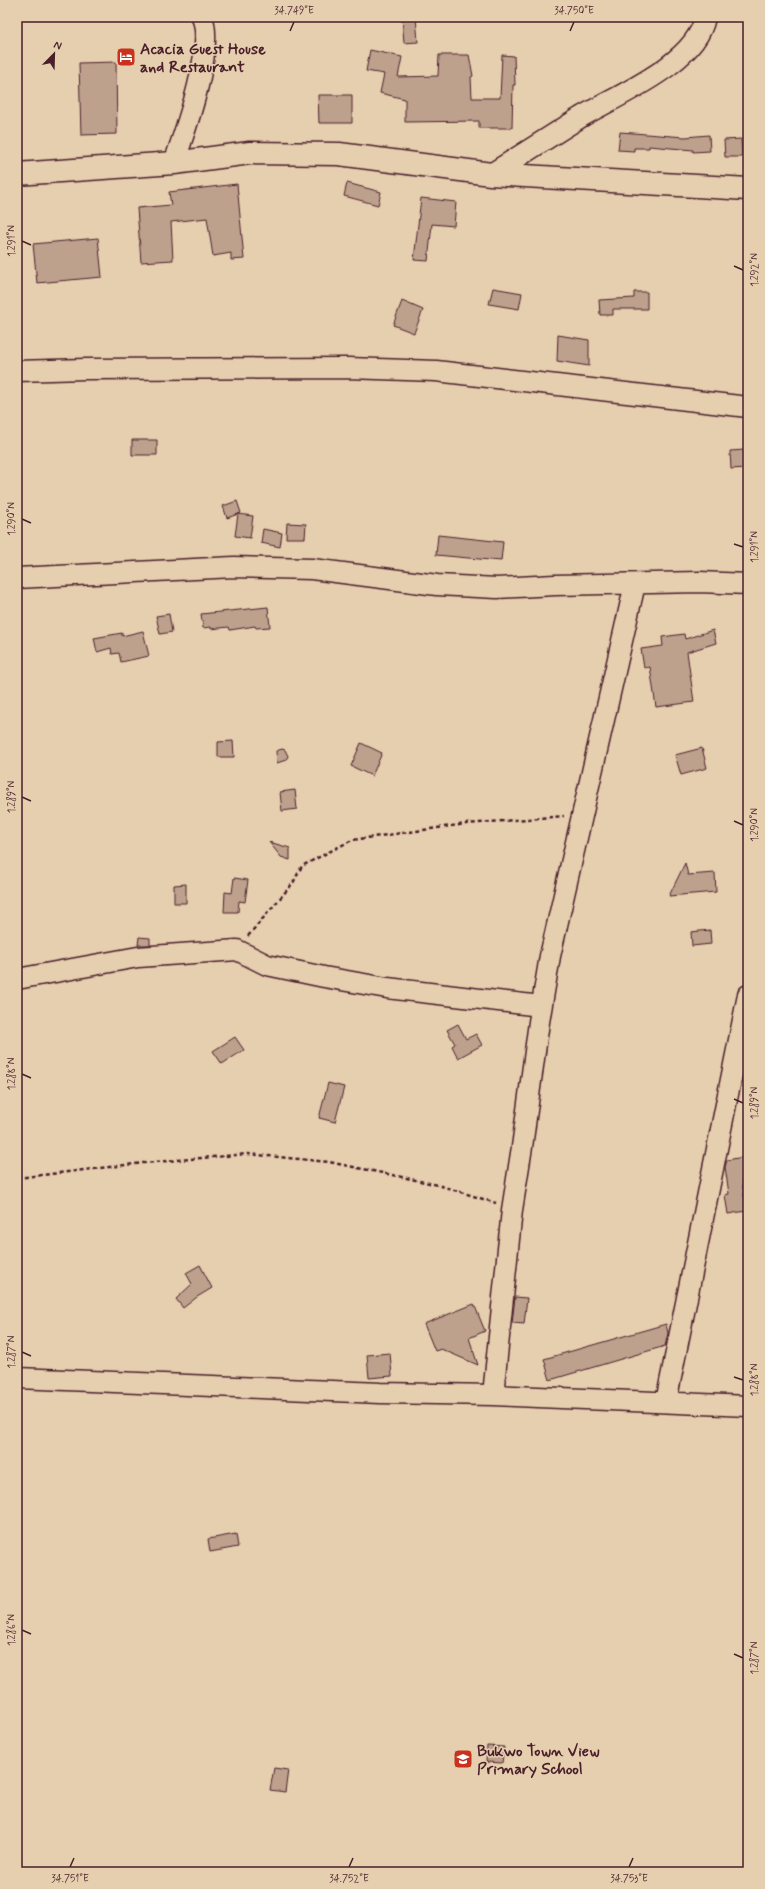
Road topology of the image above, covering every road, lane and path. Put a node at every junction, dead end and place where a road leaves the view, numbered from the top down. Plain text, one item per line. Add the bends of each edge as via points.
1 (202, 17) edge
2 (705, 17) edge
3 (174, 163) junction
4 (17, 174) edge
5 (491, 174) junction
6 (748, 189) edge
7 (17, 371) edge
8 (748, 407) edge
9 (17, 578) edge
10 (635, 584) junction
11 (748, 584) edge
12 (581, 815) junction
13 (237, 950) junction
14 (17, 979) edge
15 (748, 995) edge
16 (541, 1006) junction
17 (17, 1178) edge
18 (512, 1210) junction
19 (17, 1378) edge
20 (493, 1395) junction
21 (666, 1402) junction
22 (748, 1406) edge

1 - 3 street via 204,48 199,78 187,127
2 - 5 street via 703,27 687,49 658,74 582,116
3 - 4 main road
3 - 5 main road via 250,154 340,154
5 - 6 main road
7 - 8 street via 348,368 429,371
9 - 10 street via 234,567 312,569 437,585 490,587
10 - 11 street
10 - 12 street
12 - 13 path via 466,824 352,840 302,866 292,883
12 - 16 street
13 - 14 street via 138,957
13 - 16 street via 267,965 387,988
15 - 21 street
16 - 18 street
17 - 18 path via 248,1154 329,1162 438,1185
18 - 20 street
19 - 20 street via 380,1393
20 - 21 street
21 - 22 street

